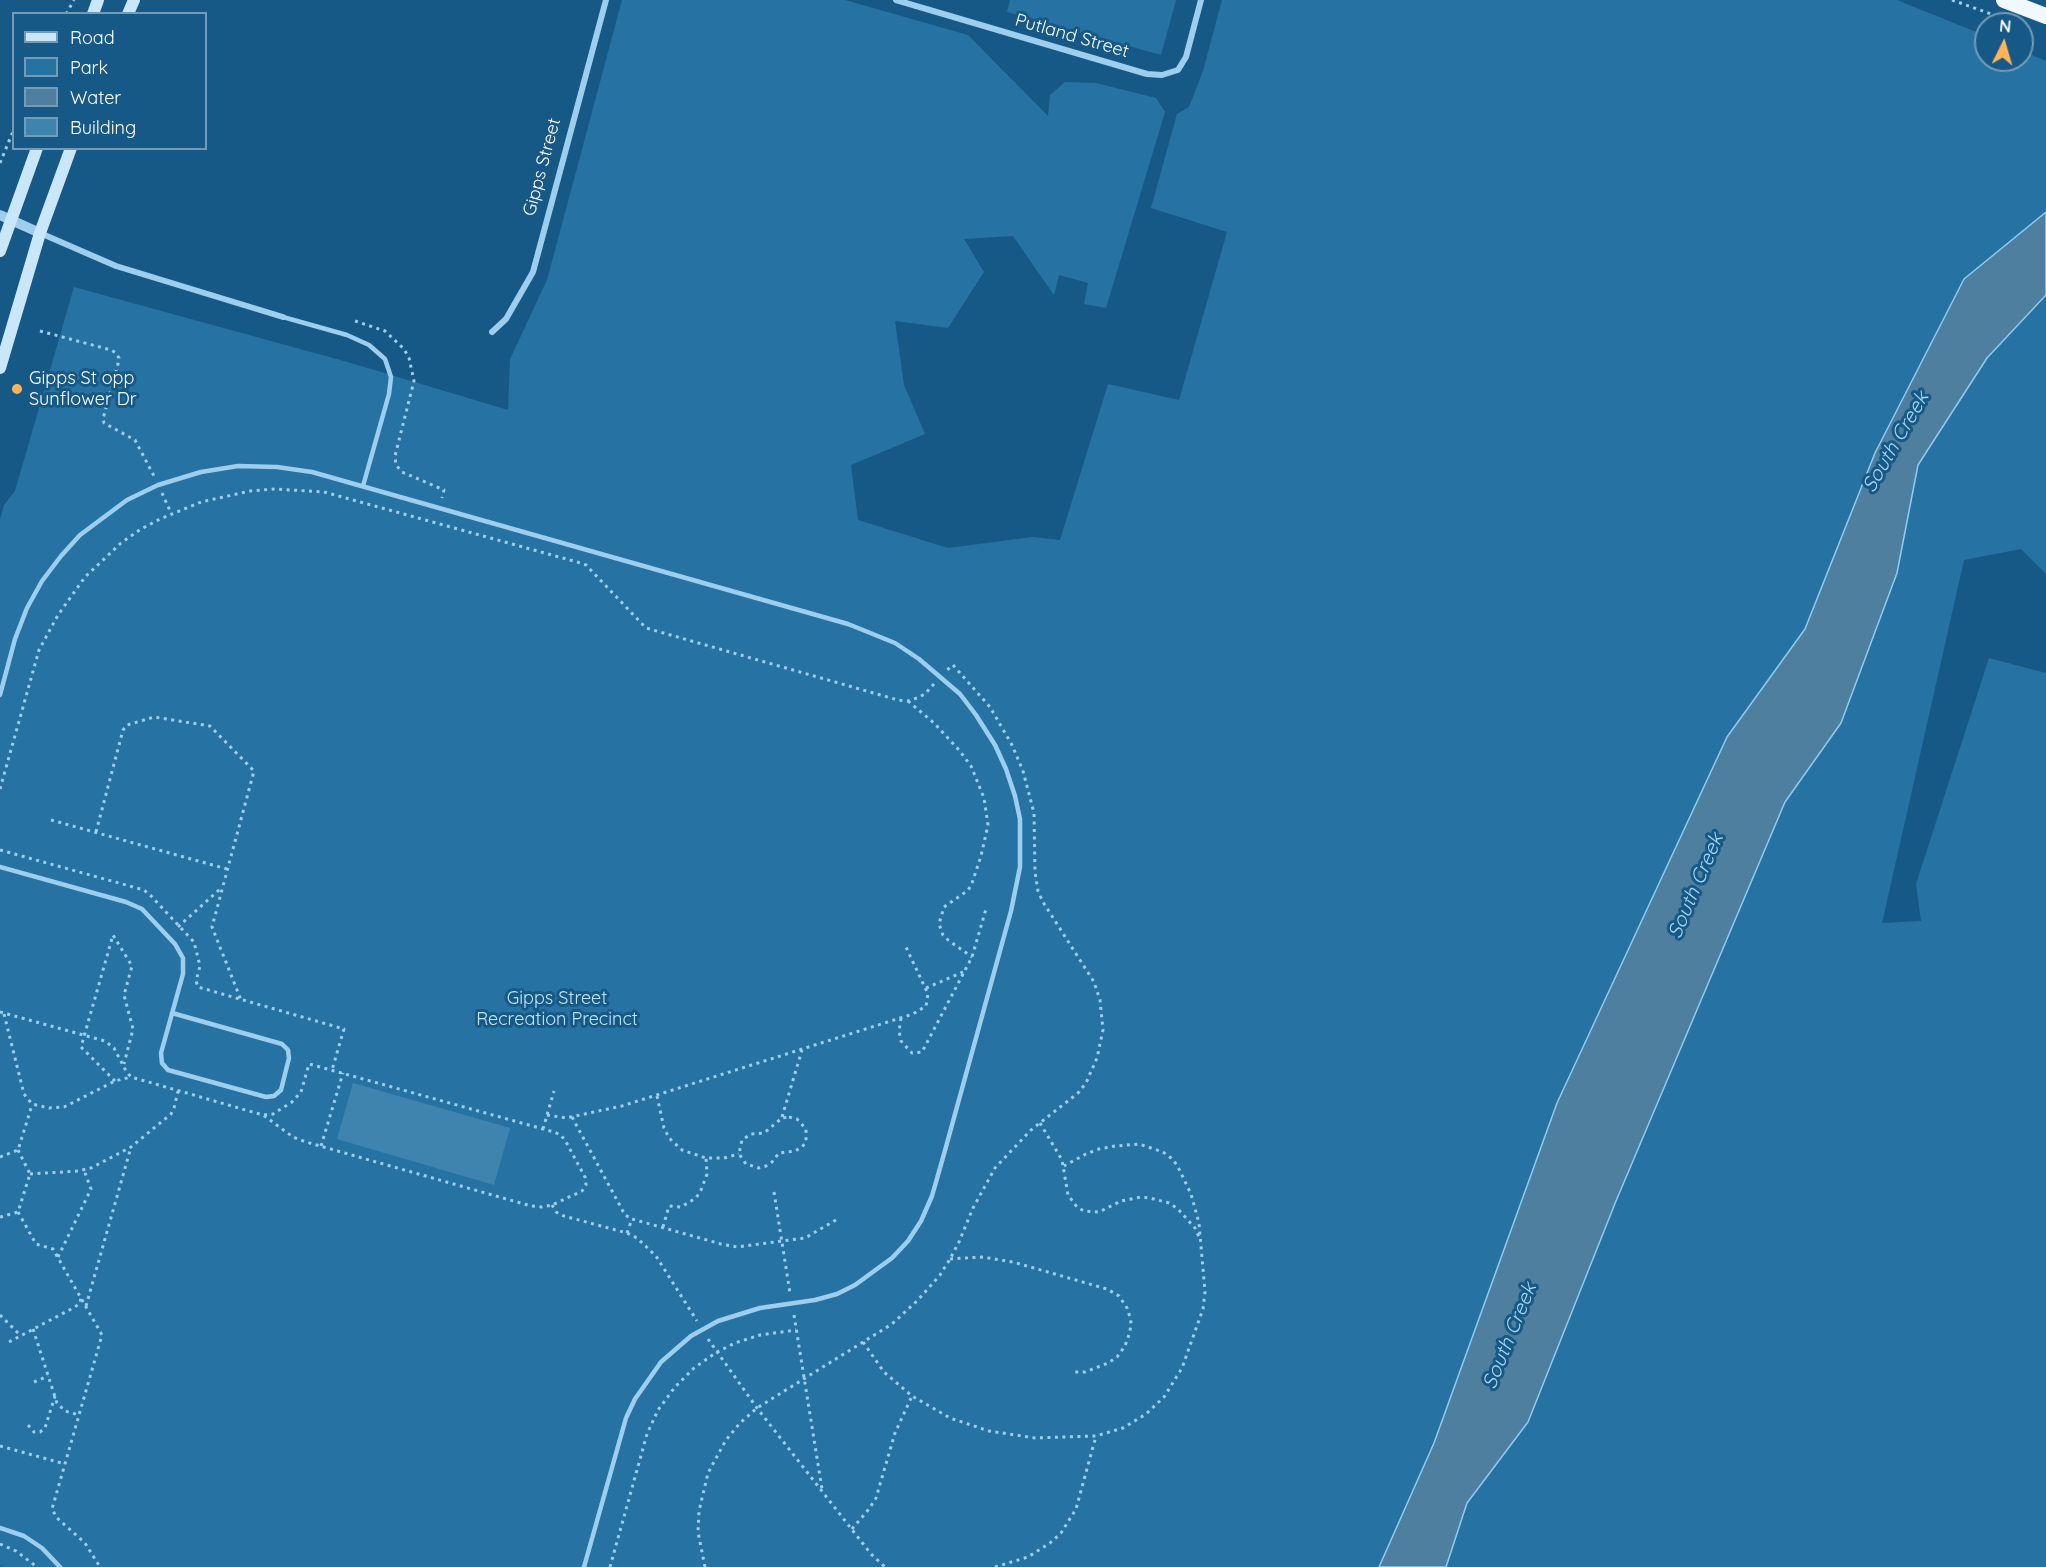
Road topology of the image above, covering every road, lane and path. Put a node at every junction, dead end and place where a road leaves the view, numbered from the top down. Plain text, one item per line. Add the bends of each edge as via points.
1 (606, 0) edge
2 (896, 0) edge
3 (1201, 0) edge
4 (1952, 0) edge
5 (2004, 0) edge
6 (1985, 12) edge
7 (2046, 16) edge
8 (12, 134) edge
9 (36, 150) edge
10 (70, 150) edge
11 (0, 163) edge
12 (5, 217) edge
13 (40, 234) junction
14 (0, 251) edge
15 (283, 317) joint
16 (355, 321) dead end
17 (40, 331) dead end
18 (492, 332) dead end
19 (0, 368) edge
20 (158, 484) junction
21 (363, 486) junction
22 (439, 508) junction
23 (171, 513) junction
24 (435, 522) junction
25 (942, 676) junction
26 (0, 695) edge
27 (908, 701) junction
28 (0, 789) edge
29 (51, 820) dead end
30 (96, 832) junction
31 (0, 867) edge
32 (227, 869) junction
33 (222, 888) junction
34 (986, 909) dead end
35 (168, 936) junction
36 (905, 945) dead end
37 (972, 957) junction
38 (964, 971) junction
39 (926, 988) junction
40 (241, 999) dead end
41 (2, 1012) edge
42 (172, 1013) junction
43 (901, 1018) junction
44 (85, 1036) junction
45 (802, 1050) junction
46 (123, 1065) junction
47 (343, 1073) junction
48 (131, 1077) junction
49 (115, 1081) junction
50 (178, 1091) junction
51 (554, 1091) dead end
52 (657, 1096) junction
53 (32, 1104) junction
54 (263, 1115) junction
55 (547, 1115) junction
56 (572, 1117) junction
57 (782, 1118) junction
58 (1040, 1123) junction
59 (543, 1129) junction
60 (321, 1146) junction
61 (131, 1147) junction
62 (18, 1150) junction
63 (739, 1154) junction
64 (0, 1157) edge
65 (706, 1158) junction
66 (1064, 1166) junction
67 (84, 1170) junction
68 (30, 1174) junction
69 (774, 1192) dead end
70 (552, 1205) junction
71 (18, 1212) junction
72 (0, 1217) edge
73 (632, 1219) junction
74 (836, 1220) dead end
75 (662, 1228) junction
76 (627, 1233) junction
77 (782, 1242) junction
78 (1201, 1242) junction
79 (58, 1257) junction
80 (950, 1259) junction
81 (81, 1297) junction
82 (792, 1303) junction
83 (86, 1306) junction
84 (0, 1315) edge
85 (33, 1329) junction
86 (702, 1329) junction
87 (796, 1330) junction
88 (21, 1335) junction
89 (9, 1342) dead end
90 (863, 1342) junction
91 (717, 1352) junction
92 (1074, 1372) dead end
93 (48, 1376) junction
94 (805, 1378) junction
95 (34, 1382) dead end
96 (55, 1396) junction
97 (912, 1396) junction
98 (757, 1408) junction
99 (79, 1415) junction
100 (28, 1425) dead end
101 (1096, 1436) junction
102 (0, 1446) edge
103 (65, 1464) junction
104 (822, 1491) junction
105 (0, 1528) edge
106 (852, 1529) junction
107 (0, 1544) edge
108 (38, 1567) edge
109 (60, 1567) edge
110 (100, 1567) edge
111 (584, 1567) edge
112 (610, 1567) edge
113 (705, 1567) edge
114 (885, 1567) edge
115 (995, 1567) edge

1 - 18 street, Gipps Street via 533,272 507,319
2 - 3 street, Putland Street via 1147,74 1162,75 1179,70 1186,57
4 - 6 path
5 - 7 highway
8 - 11 path
9 - 12 main road
10 - 13 main road
12 - 13 street
12 - 14 main road
13 - 15 street via 116,266
13 - 19 main road
15 - 21 lane via 347,335 369,345 385,359 391,377 389,394
16 - 22 path via 385,331 409,358 414,381 396,465 402,472 444,490
17 - 20 path via 116,353 118,364 104,423 135,440
20 - 21 lane via 238,466 312,472
20 - 23 path
20 - 26 lane via 127,500 80,535 42,581 15,639
21 - 22 lane
22 - 24 path
22 - 25 lane via 848,624 895,643
23 - 24 path via 250,491 300,490 347,497
23 - 28 path via 141,529 103,558 58,615 39,650
24 - 27 path via 586,565 646,628
25 - 27 path via 925,694
25 - 58 path via 952,665 990,707 1012,745 1034,813 1038,891 1094,982 1100,1000 1103,1030 1093,1070 1078,1093
25 - 82 lane via 976,715 1006,769 1020,819 1017,889 932,1196 921,1221 892,1258 855,1285 837,1294
27 - 37 path via 959,750 971,766 984,798 988,825 971,886 944,907 939,924 943,935
29 - 30 path
30 - 32 path
30 - 32 path via 127,725 154,717 210,726 254,771
31 - 35 lane via 126,902 142,909
32 - 33 path
33 - 35 path
33 - 40 path via 212,927
34 - 37 path
35 - 42 lane via 183,958 183,975
36 - 39 path
37 - 38 path
38 - 39 path
38 - 43 path via 922,1052 912,1053 901,1041
39 - 43 path via 926,1006
41 - 44 path
41 - 53 path via 24,1094
42 - 42 lane via 282,1044 289,1058 281,1090 266,1097 168,1070 161,1053
43 - 45 path
44 - 46 path via 114,1047
44 - 46 path via 113,935 132,966 124,995 133,1029
44 - 49 path via 81,1047
45 - 52 path
45 - 57 path
46 - 48 path
47 - 54 path via 309,1064 301,1092 292,1102 273,1114
47 - 59 path
47 - 60 path
48 - 49 path
48 - 50 path
49 - 53 path via 64,1107
50 - 54 path
50 - 61 path via 171,1114
51 - 55 path
52 - 56 path
52 - 65 path via 669,1138 689,1154
53 - 62 path
54 - 60 path via 293,1137
55 - 56 path
55 - 59 path
56 - 73 path via 625,1215
57 - 63 path via 764,1133 742,1140
57 - 63 path via 802,1123 807,1136 802,1147 780,1153 759,1168 747,1164
58 - 66 path
58 - 80 path via 994,1168
59 - 70 path via 561,1135 586,1185 582,1191
60 - 70 path via 531,1206
61 - 67 path
61 - 83 path
62 - 64 path
62 - 68 path
63 - 65 path
65 - 75 path via 706,1174 696,1198 681,1207 669,1206
66 - 78 path via 1068,1195 1084,1211 1106,1210 1130,1199 1160,1200 1188,1218
66 - 78 path via 1086,1154 1115,1146 1139,1144 1163,1152 1185,1179
67 - 68 path
67 - 79 path via 91,1189
68 - 71 path
69 - 77 path
70 - 76 path via 564,1216
71 - 72 path
71 - 79 path via 36,1244 53,1249
73 - 75 path
73 - 76 path
74 - 77 path via 805,1238
75 - 77 path via 737,1247
76 - 86 path via 656,1256
77 - 82 path
78 - 101 path via 1203,1309 1182,1368 1164,1397 1146,1414 1123,1428
79 - 81 path
80 - 90 path via 906,1313
80 - 92 path via 982,1257 1013,1262 1107,1289 1119,1296 1131,1320 1125,1346 1108,1363
81 - 83 path
81 - 85 path via 75,1307
82 - 86 lane via 732,1315
82 - 87 path
83 - 99 path via 102,1335
84 - 88 path
85 - 88 path
85 - 93 path
86 - 91 path
86 - 111 lane via 662,1362 634,1399
87 - 91 path via 760,1335
87 - 94 path
88 - 89 path
90 - 94 path
90 - 97 path via 884,1372
91 - 98 path
91 - 112 path via 684,1377 651,1422
93 - 95 path
93 - 96 path
94 - 98 path
94 - 104 path
96 - 99 path via 60,1408
96 - 100 path via 45,1428 34,1432
97 - 101 path via 950,1418 996,1432 1035,1438
97 - 106 path via 895,1433 876,1498
98 - 104 path
98 - 113 path via 726,1440 708,1473 698,1532
99 - 103 path
101 - 115 path via 1076,1509 1061,1533 1028,1557
102 - 103 path
103 - 110 path via 53,1514 86,1543
104 - 106 path
105 - 109 lane via 24,1536
106 - 114 path
107 - 108 path

